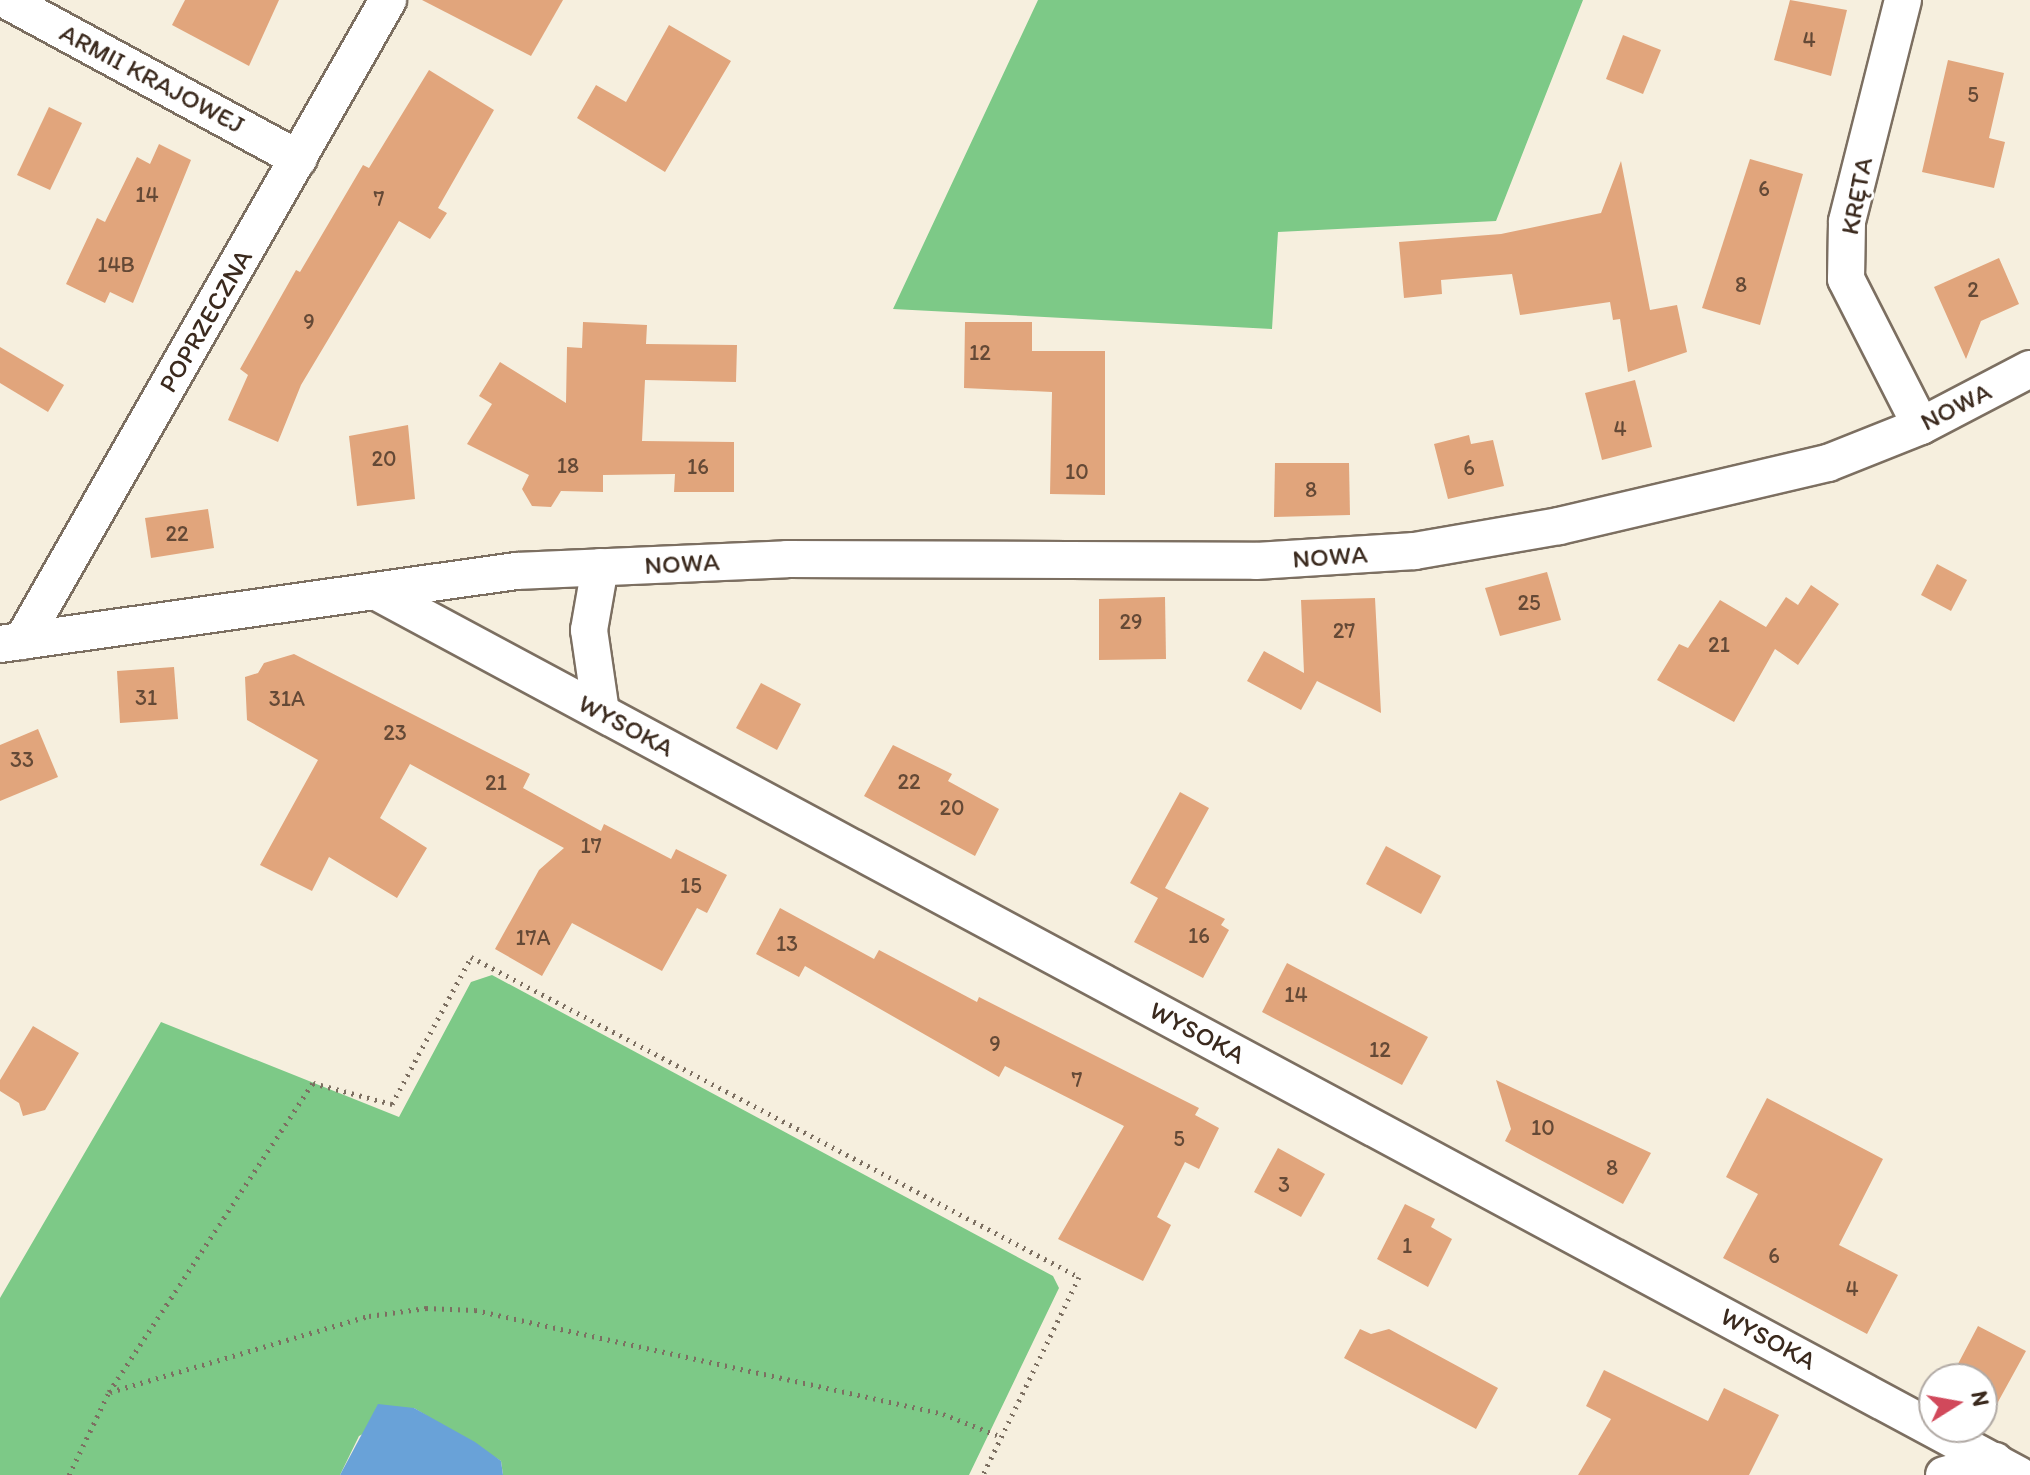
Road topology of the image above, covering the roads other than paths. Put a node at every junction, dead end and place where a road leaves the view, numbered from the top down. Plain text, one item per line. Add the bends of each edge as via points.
1 (6, 0) edge
2 (388, 0) edge
3 (1903, 0) edge
4 (299, 159) junction
5 (2030, 369) edge
6 (1921, 426) junction
7 (600, 567) junction
8 (375, 591) junction
9 (11, 642) edge
10 (601, 712) junction
11 (2007, 1468) edge
12 (1944, 1475) edge

1 - 4 street, ARMII KRAJOWEJ
2 - 4 street, POPRZECZNA
3 - 6 street, KRĘTA via 1847,222 1846,279
4 - 9 street, POPRZECZNA
5 - 6 street, NOWA
6 - 7 street, NOWA via 1828,463 1559,526 1415,551 1256,561 787,559
7 - 8 street, NOWA via 516,571
7 - 10 street via 589,630
8 - 9 street, NOWA
8 - 10 street, WYSOKA
10 - 11 street, WYSOKA
11 - 12 street

